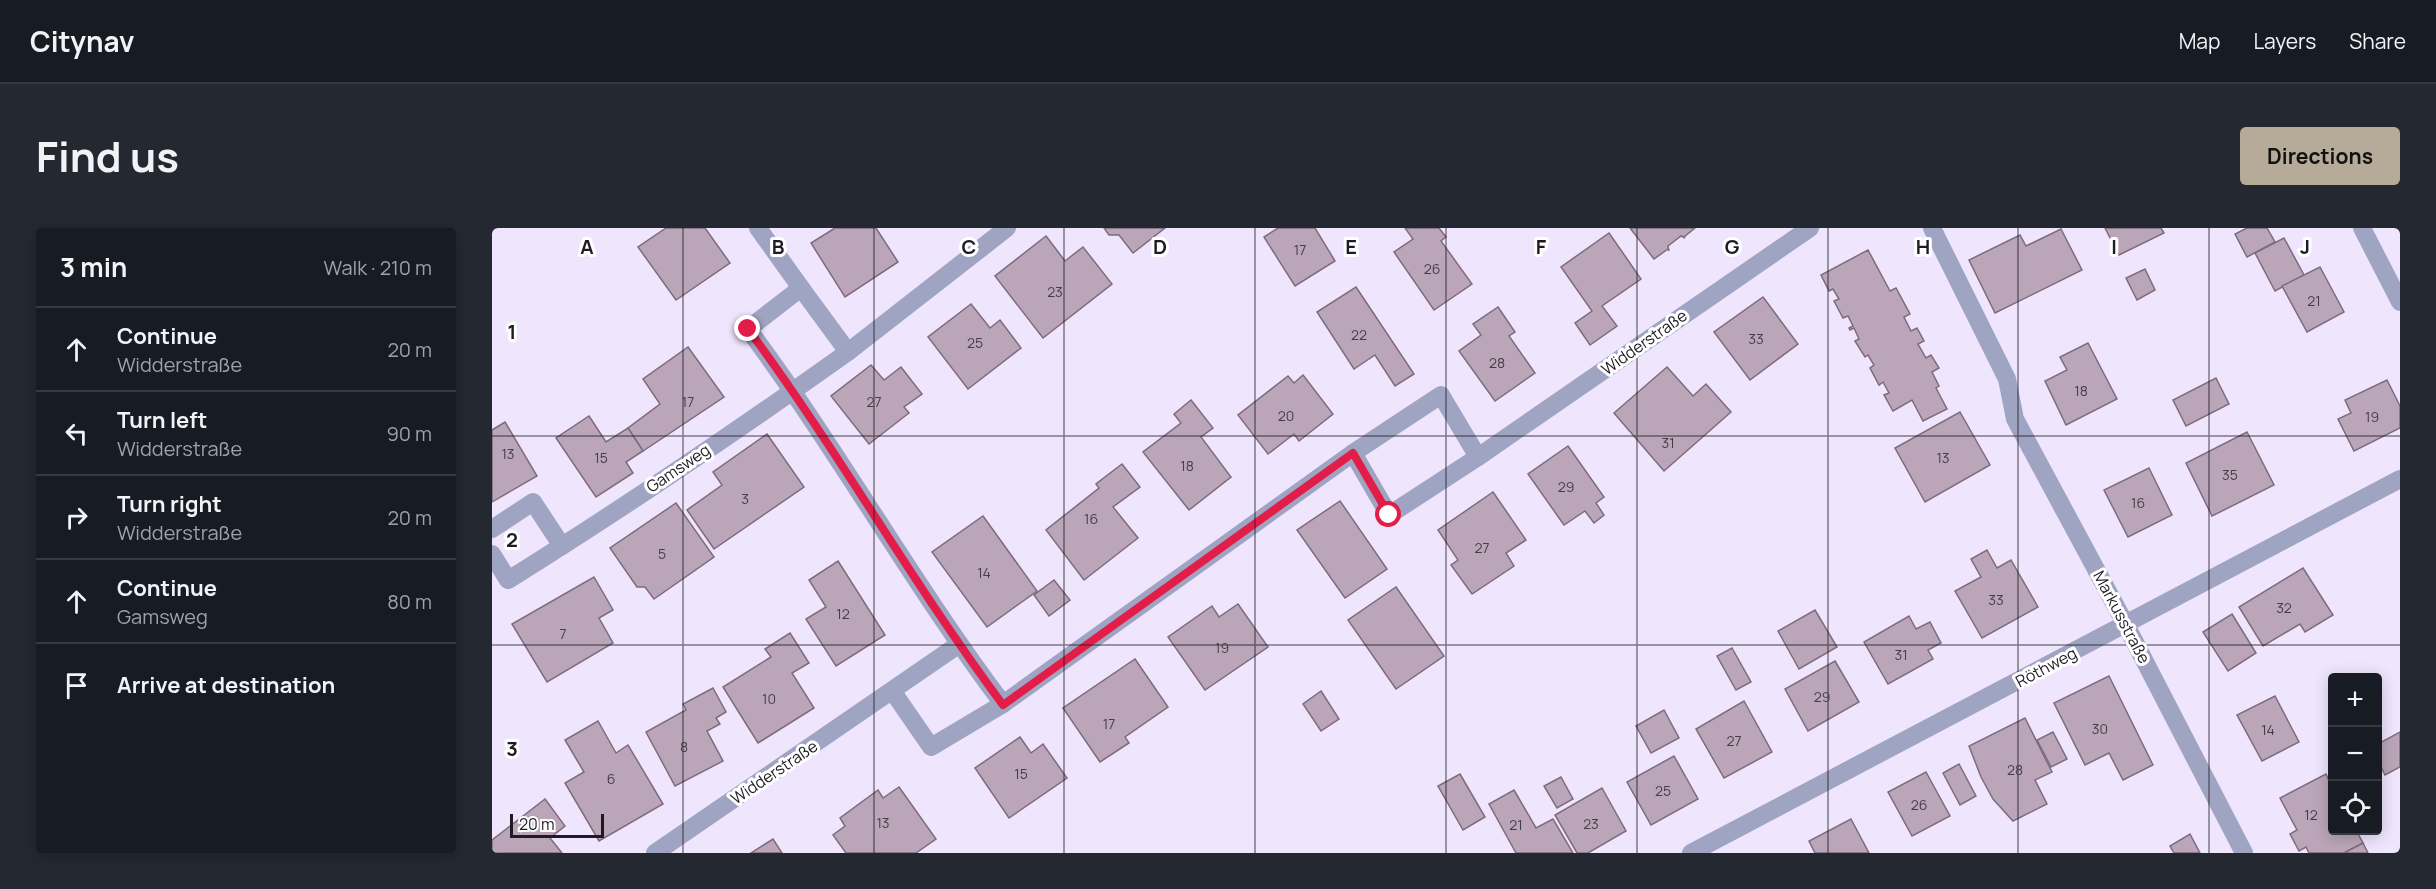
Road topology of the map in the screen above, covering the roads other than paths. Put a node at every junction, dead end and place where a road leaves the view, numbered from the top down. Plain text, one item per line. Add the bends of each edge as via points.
1 (758, 228) edge
2 (1007, 228) edge
3 (1810, 228) edge
4 (2362, 228) edge
5 (1939, 230) edge
6 (801, 288) junction
7 (2400, 302) edge
8 (848, 352) junction
9 (794, 390) junction
10 (1353, 453) junction
11 (1478, 456) junction
12 (2400, 479) edge
13 (492, 529) edge
14 (562, 546) junction
15 (492, 554) edge
16 (2126, 625) junction
17 (958, 645) junction
18 (893, 692) junction
19 (1003, 705) junction
20 (655, 853) edge
21 (1691, 853) edge
22 (2244, 853) edge

1 - 6 street
2 - 8 street, Gamsweg
3 - 11 street, Widderstraße
4 - 7 street
5 - 16 street, Markusstraße via 2007,380 2015,419
6 - 8 street
6 - 9 street via 748,329
8 - 9 street, Gamsweg
9 - 14 street, Gamsweg
9 - 17 street
10 - 11 street via 1441,395
10 - 11 street, Widderstraße via 1389,515
10 - 19 street
12 - 16 street, Röthweg
13 - 14 street via 533,502
14 - 15 street, Gamsweg via 508,580
16 - 21 street, Röthweg
16 - 22 street, Markusstraße
17 - 18 street, Widderstraße
17 - 19 street
18 - 19 street via 931,747
18 - 20 street, Widderstraße

